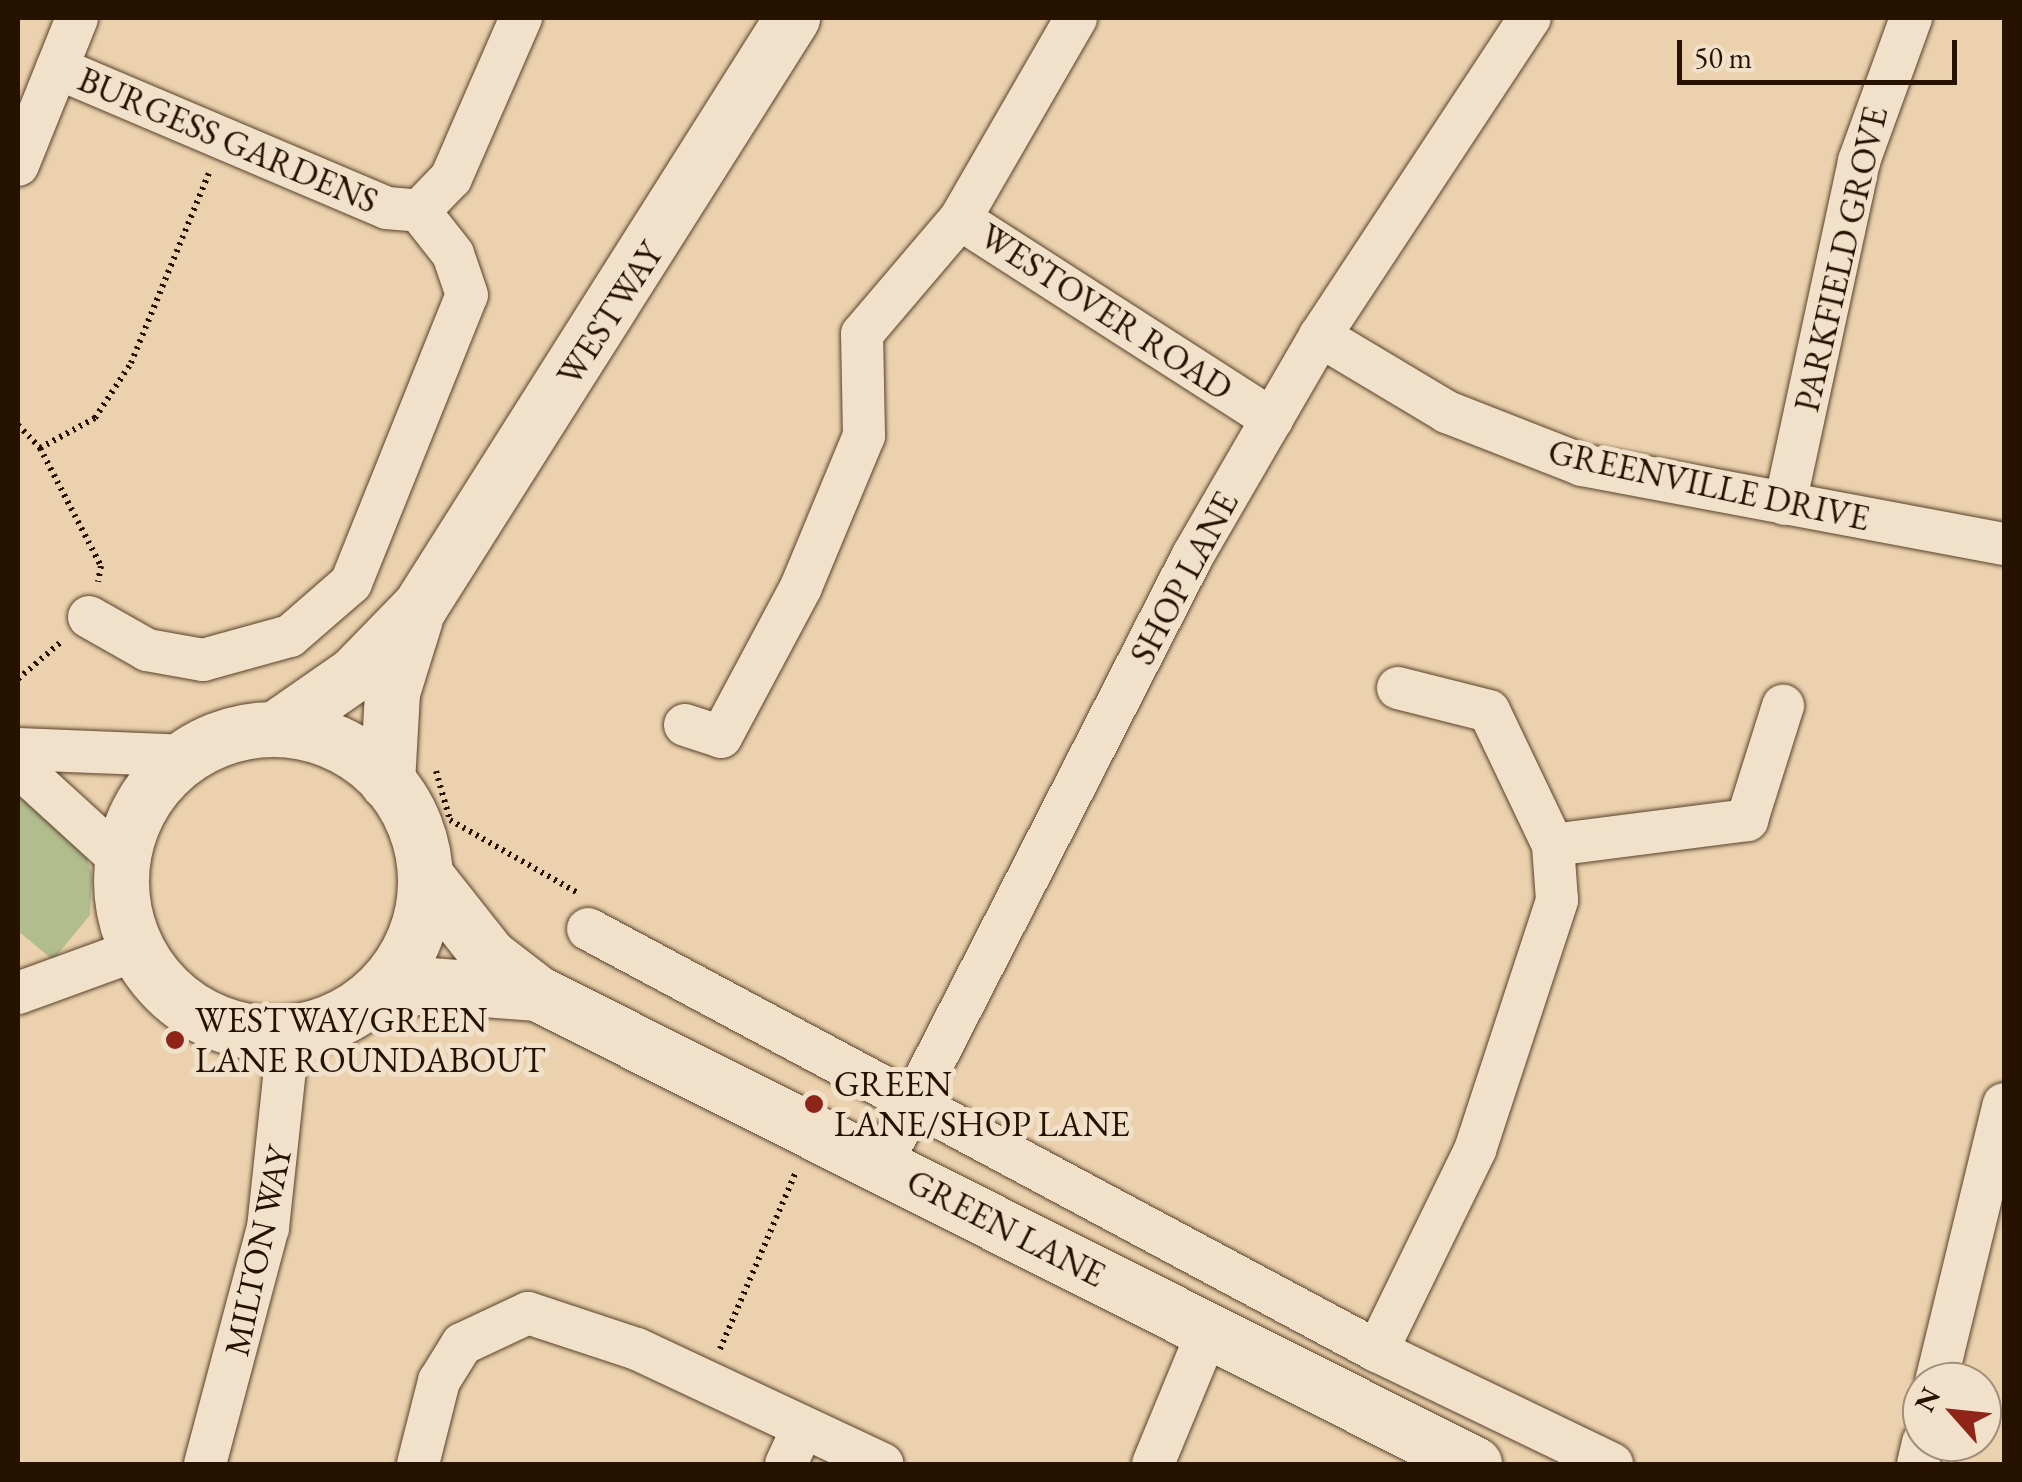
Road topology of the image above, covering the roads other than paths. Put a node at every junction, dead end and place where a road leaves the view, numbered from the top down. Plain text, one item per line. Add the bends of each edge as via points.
1 (77, 18) edge
2 (520, 18) edge
3 (792, 18) edge
4 (1076, 18) edge
5 (1530, 18) edge
6 (1911, 18) edge
7 (57, 68) junction
8 (18, 165) edge
9 (419, 211) junction
10 (960, 219) junction
11 (1320, 336) junction
12 (1272, 420) junction
13 (1785, 504) junction
14 (2004, 544) edge
15 (420, 606) junction
16 (90, 617) road end
17 (1398, 688) dead end
18 (1783, 706) dead end
19 (684, 725) dead end
20 (276, 728) junction
21 (18, 749) edge
22 (190, 756) junction
23 (18, 766) edge
24 (409, 768) junction
25 (1553, 845) junction
26 (122, 861) junction
27 (426, 875) junction
28 (588, 929) road end
29 (136, 950) junction
30 (18, 993) edge
31 (538, 993) junction
32 (375, 994) junction
33 (289, 1033) junction
34 (2004, 1104) edge
35 (914, 1105) junction
36 (881, 1164) junction
37 (1208, 1331) junction
38 (1377, 1351) junction
39 (1941, 1362) edge
40 (794, 1447) edge
41 (205, 1464) edge
42 (418, 1464) edge
43 (882, 1464) edge
44 (1153, 1464) edge
45 (1474, 1464) edge
46 (1612, 1464) edge

1 - 7 street
2 - 9 street, BURGESS GARDENS via 452,178
3 - 15 main road, WESTWAY
4 - 10 street
5 - 11 street, SHOP LANE
6 - 13 street, PARKFIELD GROVE via 1859,162
7 - 8 street
7 - 9 street, BURGESS GARDENS via 387,208
9 - 16 street via 453,254 468,295 350,583 290,636 203,660 147,650
10 - 12 street, WESTOVER ROAD
10 - 19 street, WESTOVER ROAD via 862,334 864,436 801,587 722,737
11 - 12 street, SHOP LANE
11 - 13 street, GREENVILLE DRIVE via 1447,412 1528,446
12 - 35 street, SHOP LANE via 1193,555
13 - 14 street, GREENVILLE DRIVE
15 - 20 main road, WESTWAY via 354,674
15 - 24 main road, WESTWAY via 392,692
17 - 25 street via 1489,711
18 - 25 street via 1747,820
20 - 22 main road via 239,732
20 - 24 main road
21 - 22 street
22 - 26 main road via 138,809
23 - 26 street
24 - 27 main road
25 - 38 street via 1556,900 1515,1044
26 - 29 main road
27 - 31 main road, GREEN LANE via 489,956
27 - 32 main road via 412,942
28 - 35 street
29 - 30 street
29 - 33 main road via 177,1001 211,1021
31 - 32 main road, GREEN LANE via 430,984
31 - 36 main road, GREEN LANE
32 - 33 main road
33 - 41 street, MILTON WAY via 288,1109 268,1228
34 - 39 street
35 - 36 street, SHOP LANE
35 - 38 street
36 - 37 main road, GREEN LANE
37 - 44 street
37 - 45 main road, GREEN LANE
38 - 46 street
40 - 42 street via 706,1382 568,1321 528,1313 495,1322 462,1344 439,1382
40 - 43 street

